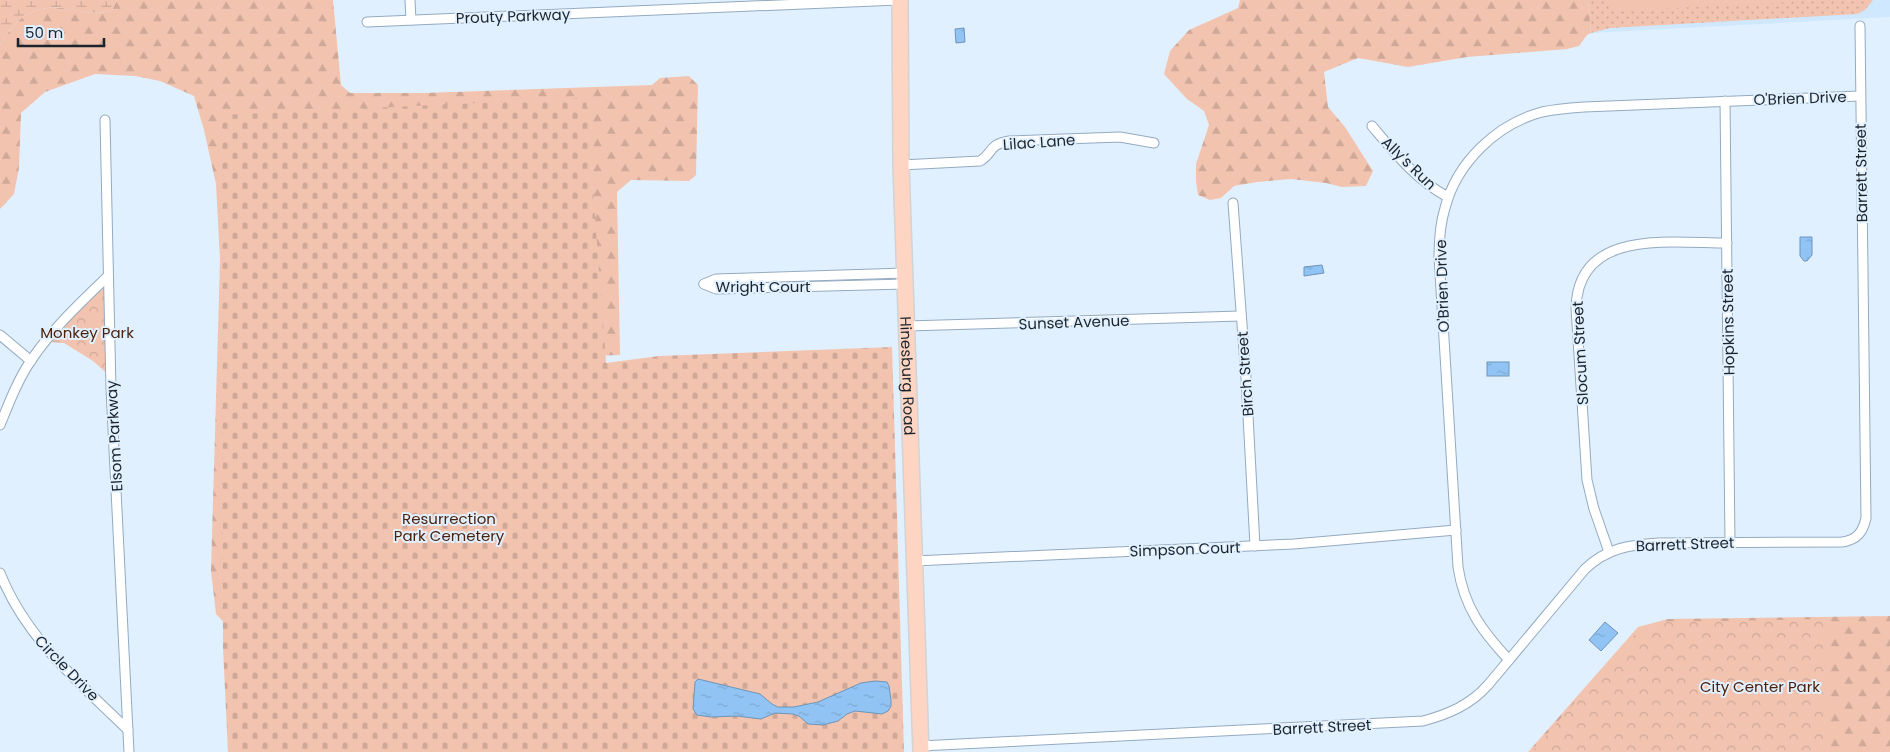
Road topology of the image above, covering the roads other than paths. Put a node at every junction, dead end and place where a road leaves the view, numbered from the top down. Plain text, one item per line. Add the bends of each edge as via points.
1 (410, 0) edge
2 (900, 0) edge
3 (756, 3) edge
4 (411, 20) junction
5 (367, 22) dead end
6 (1860, 26) dead end
7 (1860, 96) junction
8 (1725, 101) junction
9 (105, 120) dead end
10 (1372, 126) dead end
11 (1154, 143) dead end
12 (901, 165) junction
13 (1448, 196) junction
14 (1233, 203) dead end
15 (1727, 243) junction
16 (108, 276) junction
17 (905, 279) junction
18 (1240, 316) junction
19 (907, 326) junction
20 (0, 335) edge
21 (31, 361) junction
22 (0, 426) edge
23 (1456, 530) junction
24 (1730, 542) junction
25 (1255, 546) junction
26 (1609, 552) junction
27 (914, 561) junction
28 (0, 573) edge
29 (1509, 660) junction
30 (128, 730) junction
31 (920, 749) edge
32 (129, 752) edge

1 - 4 street
2 - 3 street, Prouty Parkway
2 - 12 main road, Hinesburg Road
3 - 4 street, Prouty Parkway
4 - 5 street, Prouty Parkway
6 - 7 street, Barrett Street
7 - 8 street, O'Brien Drive
7 - 24 street, Barrett Street via 1864,526 1856,538 1842,542
8 - 13 street, O'Brien Drive via 1569,108 1532,116 1507,128 1484,145 1462,170
8 - 15 street, Hopkins Street
9 - 16 street, Elsom Parkway
10 - 13 street, Ally's Run via 1424,182
11 - 12 street, Lilac Lane via 1120,137 1009,141 992,148 980,161
12 - 17 main road, Hinesburg Road
13 - 23 street, O'Brien Drive via 1441,224 1439,257
14 - 18 street, Birch Street
15 - 24 street, Hopkins Street
15 - 26 street, Slocum Street via 1651,243 1619,248 1598,259 1583,276 1576,308 1588,480
16 - 21 street via 58,327
16 - 30 street, Elsom Parkway
17 - 17 street, Wright Court via 716,278 704,284 716,289
17 - 19 main road, Hinesburg Road
18 - 19 street, Sunset Avenue
18 - 25 street, Birch Street
19 - 27 main road, Hinesburg Road
20 - 21 street
21 - 22 street
23 - 25 street, Simpson Court
23 - 29 street, O'Brien Drive via 1458,567 1466,600 1484,632
24 - 26 street, Barrett Street via 1659,543
25 - 27 street, Simpson Court
26 - 29 street, Barrett Street via 1585,569
27 - 31 main road, Hinesburg Road
28 - 30 street, Circle Drive via 17,608 39,641
29 - 31 street, Barrett Street via 1472,701 1423,721
30 - 32 street, Elsom Parkway

